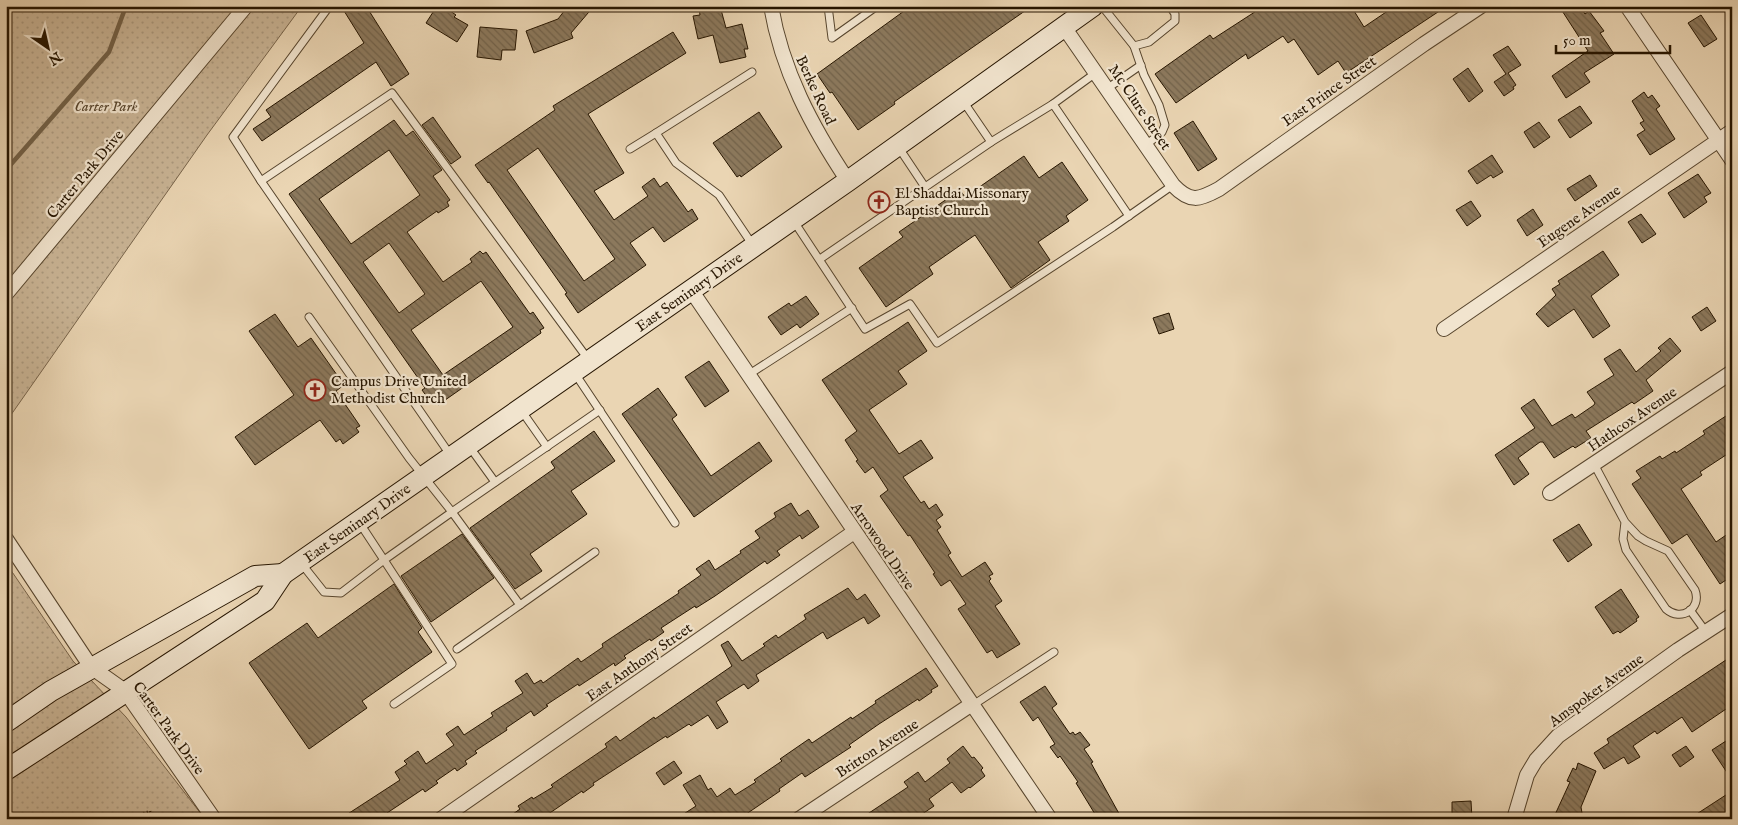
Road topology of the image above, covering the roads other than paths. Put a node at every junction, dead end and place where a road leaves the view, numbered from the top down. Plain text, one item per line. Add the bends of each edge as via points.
1 (246, 6) edge
2 (771, 6) edge
3 (828, 6) edge
4 (877, 6) edge
5 (1094, 6) edge
6 (1102, 6) edge
7 (1170, 6) edge
8 (1481, 6) edge
9 (1627, 6) edge
10 (328, 8) dead end
11 (1064, 27) junction
12 (1134, 46) junction
13 (1141, 65) junction
14 (752, 72) dead end
15 (1097, 72) junction
16 (1108, 88) junction
17 (962, 99) junction
18 (1053, 104) junction
19 (1732, 130) edge
20 (656, 133) junction
21 (1718, 140) junction
22 (991, 142) junction
23 (1146, 144) junction
24 (898, 146) junction
25 (630, 149) dead end
26 (1732, 160) edge
27 (261, 181) junction
28 (848, 181) junction
29 (1173, 185) junction
30 (925, 187) junction
31 (1194, 199) joint
32 (1129, 216) junction
33 (793, 220) junction
34 (754, 247) junction
35 (820, 259) junction
36 (691, 290) junction
37 (6, 294) edge
38 (852, 308) junction
39 (310, 317) dead end
40 (1444, 329) dead end
41 (582, 366) junction
42 (1732, 372) edge
43 (748, 375) junction
44 (521, 409) junction
45 (600, 410) junction
46 (469, 445) junction
47 (547, 447) junction
48 (452, 457) junction
49 (1594, 464) junction
50 (423, 477) junction
51 (495, 482) junction
52 (1550, 493) dead end
53 (452, 512) junction
54 (359, 522) junction
55 (1625, 522) junction
56 (675, 523) dead end
57 (854, 532) junction
58 (6, 540) edge
59 (595, 552) dead end
60 (384, 560) junction
61 (300, 562) junction
62 (283, 574) junction
63 (520, 605) junction
64 (1690, 610) junction
65 (1732, 615) edge
66 (1706, 632) junction
67 (458, 649) dead end
68 (1054, 652) dead end
69 (92, 667) junction
70 (125, 691) junction
71 (394, 704) dead end
72 (973, 705) junction
73 (6, 722) edge
74 (6, 770) edge
75 (214, 819) edge
76 (441, 819) edge
77 (799, 819) edge
78 (1050, 819) edge
79 (1514, 819) edge

1 - 37 street, Carter Park Drive
2 - 28 street, Berke Road via 776,32 795,88 826,148
3 - 4 lane via 832,38
5 - 11 main road, East Seminary Drive
6 - 12 lane
7 - 12 lane via 1175,21 1149,42
8 - 31 street, East Prince Street via 1219,189
9 - 21 street
10 - 27 lane via 233,137
11 - 15 street, Mc Clure Street
11 - 17 main road, East Seminary Drive
12 - 13 lane
13 - 16 lane
13 - 23 lane via 1166,125
14 - 20 lane
15 - 16 street, Mc Clure Street
15 - 18 lane
16 - 23 street, Mc Clure Street
17 - 22 lane
17 - 24 main road, East Seminary Drive
18 - 22 lane
18 - 32 lane
19 - 21 street, Eugene Avenue
20 - 25 lane
20 - 34 lane via 676,163 719,195
21 - 26 street
21 - 40 street, Eugene Avenue
22 - 30 lane
23 - 29 street, Mc Clure Street
24 - 28 main road, East Seminary Drive
24 - 30 lane
27 - 41 lane via 392,93
27 - 48 lane
28 - 33 main road, East Seminary Drive
29 - 31 street, Mc Clure Street via 1182,195
29 - 32 lane
30 - 35 lane
32 - 38 lane via 937,342 910,304 865,329
33 - 34 main road, East Seminary Drive
33 - 35 lane
34 - 36 main road, East Seminary Drive
35 - 38 lane
36 - 41 main road, East Seminary Drive
36 - 43 street, Arrowood Drive
38 - 43 lane
39 - 50 lane
41 - 44 main road, East Seminary Drive
41 - 45 lane
42 - 49 street, Hathcox Avenue
43 - 57 street, Arrowood Drive
44 - 46 main road, East Seminary Drive
44 - 47 lane
45 - 47 lane
45 - 56 lane
46 - 48 main road, East Seminary Drive
46 - 51 lane
47 - 51 lane
48 - 50 main road, East Seminary Drive
49 - 52 street, Hathcox Avenue
49 - 55 lane
50 - 53 lane
50 - 54 main road, East Seminary Drive
51 - 53 lane
53 - 60 lane
53 - 63 lane
54 - 60 lane
54 - 61 main road, East Seminary Drive
55 - 64 lane via 1638,536 1668,551 1697,595
55 - 64 lane via 1623,539 1626,550 1666,609 1678,616
57 - 72 street, Arrowood Drive
57 - 76 street, East Anthony Street
58 - 69 street, Carter Park Drive
59 - 63 lane
60 - 61 lane via 341,593 324,592
60 - 71 lane via 452,664
61 - 62 main road, East Seminary Drive
62 - 69 main road via 255,576
62 - 70 main road, East Seminary Drive via 265,601
63 - 67 lane
64 - 66 lane
65 - 66 street, Amspoker Avenue
66 - 79 street, Amspoker Avenue via 1558,736 1527,775
68 - 72 lane
69 - 70 street, Carter Park Drive
69 - 73 main road
70 - 74 main road, East Seminary Drive
70 - 75 street, Carter Park Drive
72 - 77 street, Britton Avenue
72 - 78 street, Arrowood Drive

